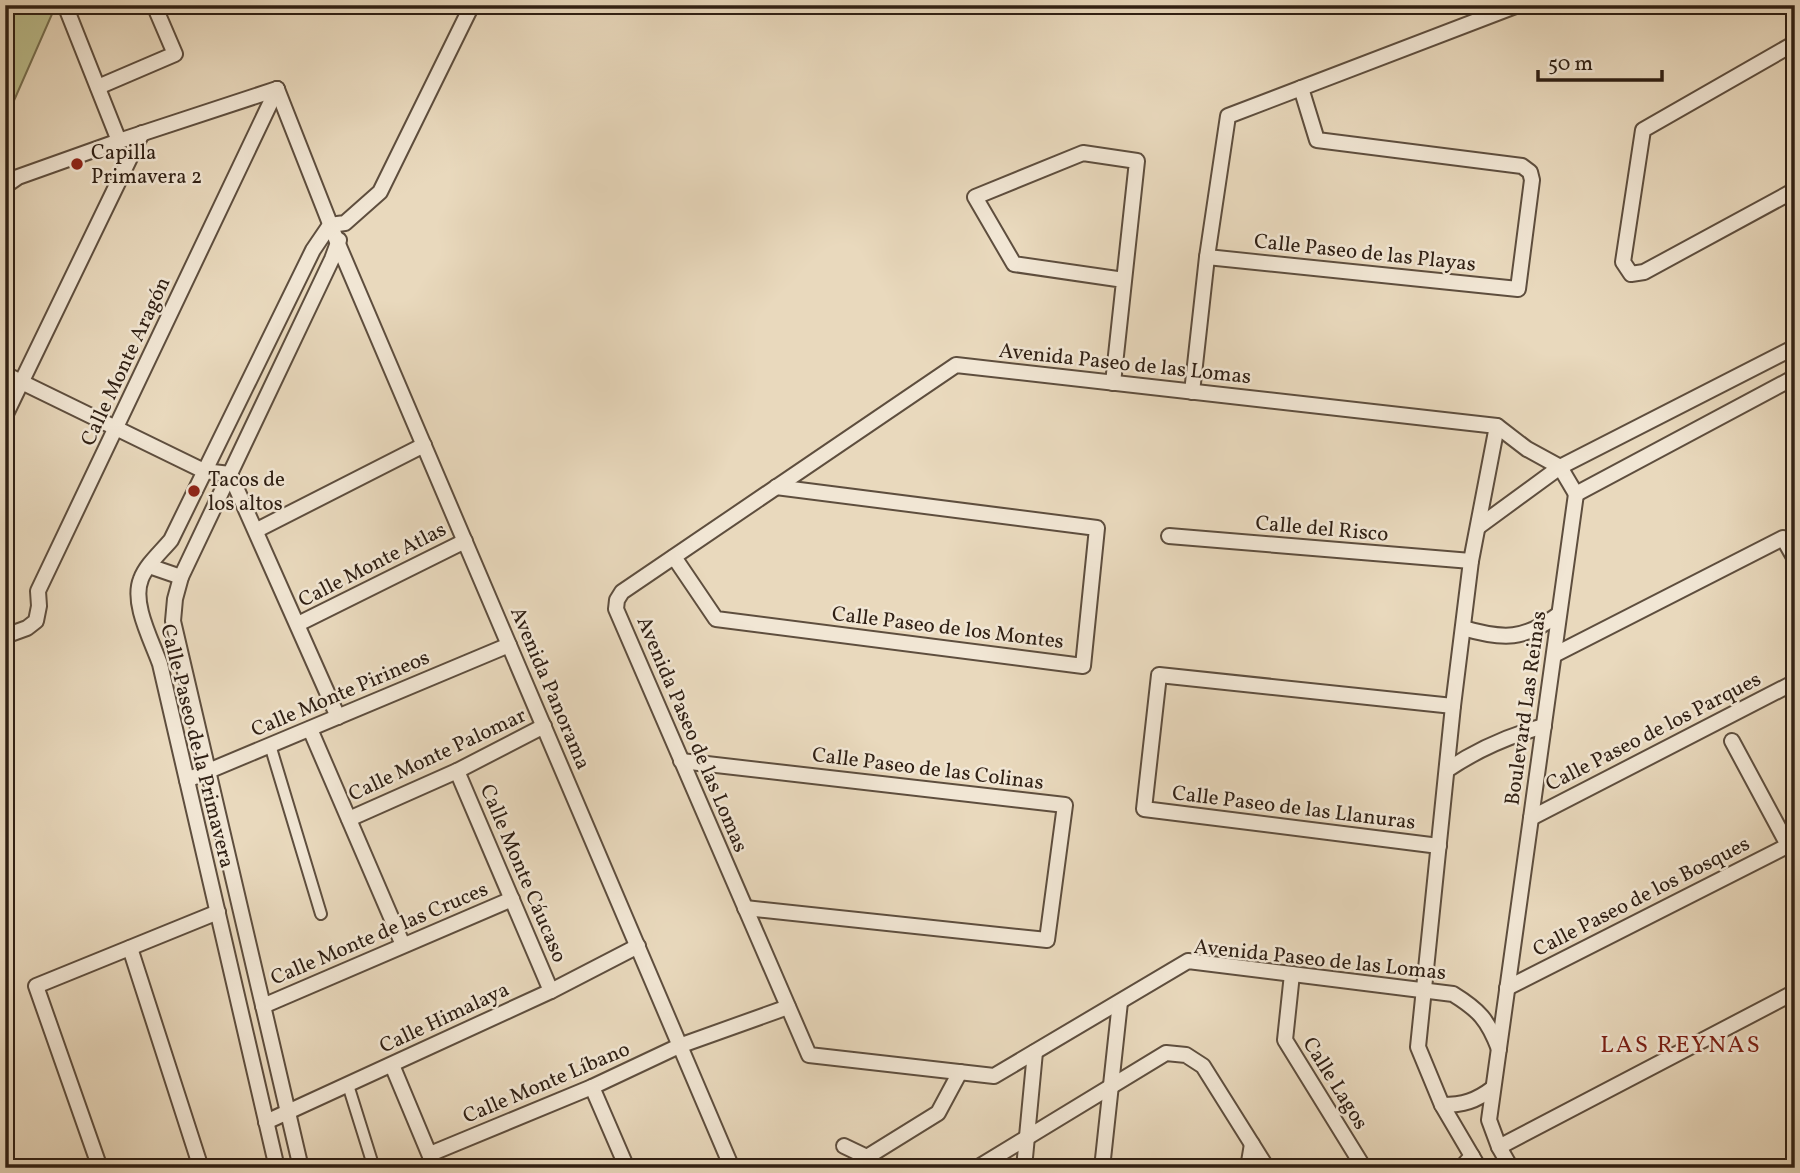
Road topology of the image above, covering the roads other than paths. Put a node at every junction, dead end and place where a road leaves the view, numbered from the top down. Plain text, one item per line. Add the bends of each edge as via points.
1 (65, 5) edge
2 (154, 5) edge
3 (472, 5) edge
4 (1518, 5) edge
5 (1795, 43) edge
6 (98, 87) junction
7 (1301, 88) junction
8 (277, 89) junction
9 (142, 133) junction
10 (119, 141) junction
11 (5, 186) edge
12 (1795, 190) edge
13 (337, 224) junction
14 (338, 244) junction
15 (1207, 257) junction
16 (1124, 281) junction
17 (1795, 347) edge
18 (1777, 358) junction
19 (5, 373) edge
20 (1792, 379) edge
21 (22, 382) junction
22 (1113, 383) junction
23 (1192, 391) junction
24 (5, 416) edge
25 (1497, 426) junction
26 (116, 428) junction
27 (424, 445) junction
28 (1560, 467) junction
29 (204, 471) junction
30 (230, 474) junction
31 (776, 487) junction
32 (1576, 494) junction
33 (1478, 527) junction
34 (257, 530) junction
35 (1170, 536) dead end
36 (465, 541) junction
37 (674, 557) junction
38 (1795, 559) edge
39 (1471, 561) junction
40 (149, 566) junction
41 (181, 577) junction
42 (1559, 614) junction
43 (144, 618) junction
44 (173, 621) junction
45 (298, 624) junction
46 (1463, 628) junction
47 (5, 636) edge
48 (509, 645) junction
49 (1554, 655) junction
50 (1795, 682) edge
51 (1453, 706) junction
52 (338, 717) junction
53 (544, 726) junction
54 (1544, 726) junction
55 (310, 729) junction
56 (1732, 741) dead end
57 (270, 745) junction
58 (681, 761) junction
59 (1447, 770) junction
60 (208, 771) junction
61 (457, 771) junction
62 (187, 780) junction
63 (1531, 818) junction
64 (349, 819) junction
65 (1791, 843) edge
66 (1438, 846) junction
67 (512, 899) junction
68 (746, 908) junction
69 (218, 912) junction
70 (321, 914) dead end
71 (403, 945) junction
72 (638, 946) junction
73 (130, 948) junction
74 (1292, 974) junction
75 (1507, 988) junction
76 (551, 991) junction
77 (1424, 991) junction
78 (1795, 992) edge
79 (1120, 1002) junction
80 (263, 1006) junction
81 (788, 1007) junction
82 (679, 1046) junction
83 (1499, 1049) junction
84 (1035, 1052) junction
85 (392, 1065) junction
86 (960, 1072) junction
87 (348, 1085) junction
88 (1111, 1086) junction
89 (593, 1087) junction
90 (1493, 1088) junction
91 (1442, 1105) junction
92 (288, 1112) junction
93 (266, 1122) junction
94 (1027, 1138) junction
95 (1252, 1144) junction
96 (844, 1146) dead end
97 (1499, 1147) junction
98 (432, 1161) edge
99 (1476, 1162) edge
100 (100, 1168) edge
101 (201, 1168) edge
102 (277, 1168) edge
103 (301, 1168) edge
104 (374, 1168) edge
105 (626, 1168) edge
106 (732, 1168) edge
107 (977, 1168) edge
108 (1024, 1168) edge
109 (1102, 1168) edge
110 (1248, 1168) edge
111 (1267, 1168) edge
112 (1364, 1168) edge
113 (1461, 1168) edge
114 (1511, 1168) edge

1 - 6 street
2 - 6 street via 175,54
3 - 13 street, Calle Paseo de la Primavera via 380,192
4 - 7 street
5 - 12 street via 1643,131 1623,262 1631,274 1644,272
6 - 10 street
7 - 15 street via 1227,116
7 - 15 street, Calle Paseo de las Playas via 1317,140 1522,166 1530,172 1518,289
8 - 9 street
8 - 13 street, Avenida Panorama
8 - 26 street, Calle Monte Aragón
9 - 10 street
9 - 21 street
10 - 11 street via 18,177
13 - 14 street, Avenida Panorama
13 - 29 street, Calle Paseo de la Primavera via 313,250
14 - 27 street, Avenida Panorama
14 - 30 street, Calle Paseo de la Primavera
15 - 23 street
16 - 16 street via 1014,264 975,197 1083,153 1137,161
16 - 22 street
17 - 18 street
18 - 20 street
18 - 28 street
19 - 21 street
20 - 32 street
21 - 24 street
21 - 26 street
22 - 23 street, Avenida Paseo de las Lomas
22 - 31 street, Avenida Paseo de las Lomas via 956,365
23 - 25 street, Avenida Paseo de las Lomas
25 - 28 street
25 - 33 street
26 - 29 street
26 - 47 street, Calle Monte Aragón via 38,591 36,621
27 - 34 street
27 - 36 street, Avenida Panorama
28 - 32 street
28 - 33 street
29 - 30 street
29 - 40 street, Calle Paseo de la Primavera via 171,540
30 - 34 street
30 - 41 street, Calle Paseo de la Primavera
31 - 37 street, Avenida Paseo de las Lomas
31 - 37 street, Calle Paseo de los Montes via 1097,528 1083,666 716,619
32 - 42 street, Boulevard Las Reinas
33 - 39 street
34 - 45 street
35 - 39 street, Calle del Risco
36 - 45 street, Calle Monte Atlas
36 - 48 street, Avenida Panorama
37 - 58 street, Avenida Paseo de las Lomas via 622,592 616,609
38 - 49 street via 1783,538
39 - 46 street
40 - 41 street
40 - 43 street, Calle Paseo de la Primavera via 137,590
41 - 44 street, Calle Paseo de la Primavera
42 - 46 street via 1539,629 1516,636 1491,636
42 - 49 street, Boulevard Las Reinas
43 - 44 street
43 - 62 street, Calle Paseo de la Primavera via 160,664
44 - 60 street, Calle Paseo de la Primavera
45 - 52 street
46 - 51 street
48 - 52 street, Calle Monte Pirineos
48 - 53 street, Avenida Panorama
49 - 54 street, Boulevard Las Reinas
50 - 63 street, Calle Paseo de los Parques
51 - 59 street
51 - 66 street, Calle Paseo de las Llanuras via 1159,675 1144,809
52 - 55 street, Calle Monte Pirineos
53 - 61 street, Calle Monte Palomar
53 - 72 street, Avenida Panorama
54 - 59 street via 1487,745
54 - 63 street, Boulevard Las Reinas
55 - 57 street, Calle Monte Pirineos
55 - 64 street
56 - 65 street
57 - 60 street, Calle Monte Pirineos
57 - 70 street
58 - 68 street, Avenida Paseo de las Lomas
58 - 68 street, Calle Paseo de las Colinas via 1065,805 1047,940
59 - 66 street
60 - 62 street, Calle Monte Pirineos
60 - 80 street, Calle Paseo de la Primavera
61 - 64 street, Calle Monte Palomar
61 - 67 street, Calle Monte Cáucaso
62 - 69 street, Calle Paseo de la Primavera
63 - 75 street, Boulevard Las Reinas
64 - 71 street
65 - 75 street, Calle Paseo de los Bosques
66 - 77 street
67 - 71 street, Calle Monte de las Cruces
67 - 76 street, Calle Monte Cáucaso
68 - 81 street, Avenida Paseo de las Lomas
69 - 73 street
69 - 93 street, Calle Paseo de la Primavera
71 - 80 street, Calle Monte de las Cruces
72 - 76 street, Calle Himalaya
72 - 82 street, Avenida Panorama
73 - 100 street via 36,986
73 - 101 street
74 - 77 street, Avenida Paseo de las Lomas
74 - 79 street, Avenida Paseo de las Lomas via 1188,961
74 - 112 street, Calle Lagos via 1285,1040
75 - 83 street, Boulevard Las Reinas
76 - 85 street, Calle Himalaya
77 - 83 street, Avenida Paseo de las Lomas via 1453,994 1474,1007 1490,1026
77 - 91 street via 1418,1047
78 - 97 street
79 - 84 street, Avenida Paseo de las Lomas
79 - 88 street
80 - 92 street, Calle Paseo de la Primavera
81 - 82 street, Calle Monte Líbano
81 - 86 street, Avenida Paseo de las Lomas via 809,1055
82 - 89 street, Calle Monte Líbano
82 - 106 street, Avenida Panorama
83 - 90 street, Boulevard Las Reinas
84 - 86 street, Avenida Paseo de las Lomas via 994,1076
84 - 94 street
85 - 87 street, Calle Himalaya
85 - 98 street
86 - 96 street via 937,1114 867,1157
87 - 92 street, Calle Himalaya
87 - 104 street
88 - 94 street
88 - 95 street via 1166,1052 1186,1055 1203,1066
88 - 109 street
89 - 98 street, Calle Monte Líbano
89 - 105 street
90 - 91 street via 1461,1105
90 - 97 street, Boulevard Las Reinas via 1489,1120
91 - 99 street
92 - 93 street, Calle Himalaya
92 - 103 street, Calle Paseo de la Primavera
93 - 102 street, Calle Paseo de la Primavera
94 - 107 street
94 - 108 street
95 - 110 street
95 - 111 street
97 - 114 street, Boulevard Las Reinas
99 - 113 street

